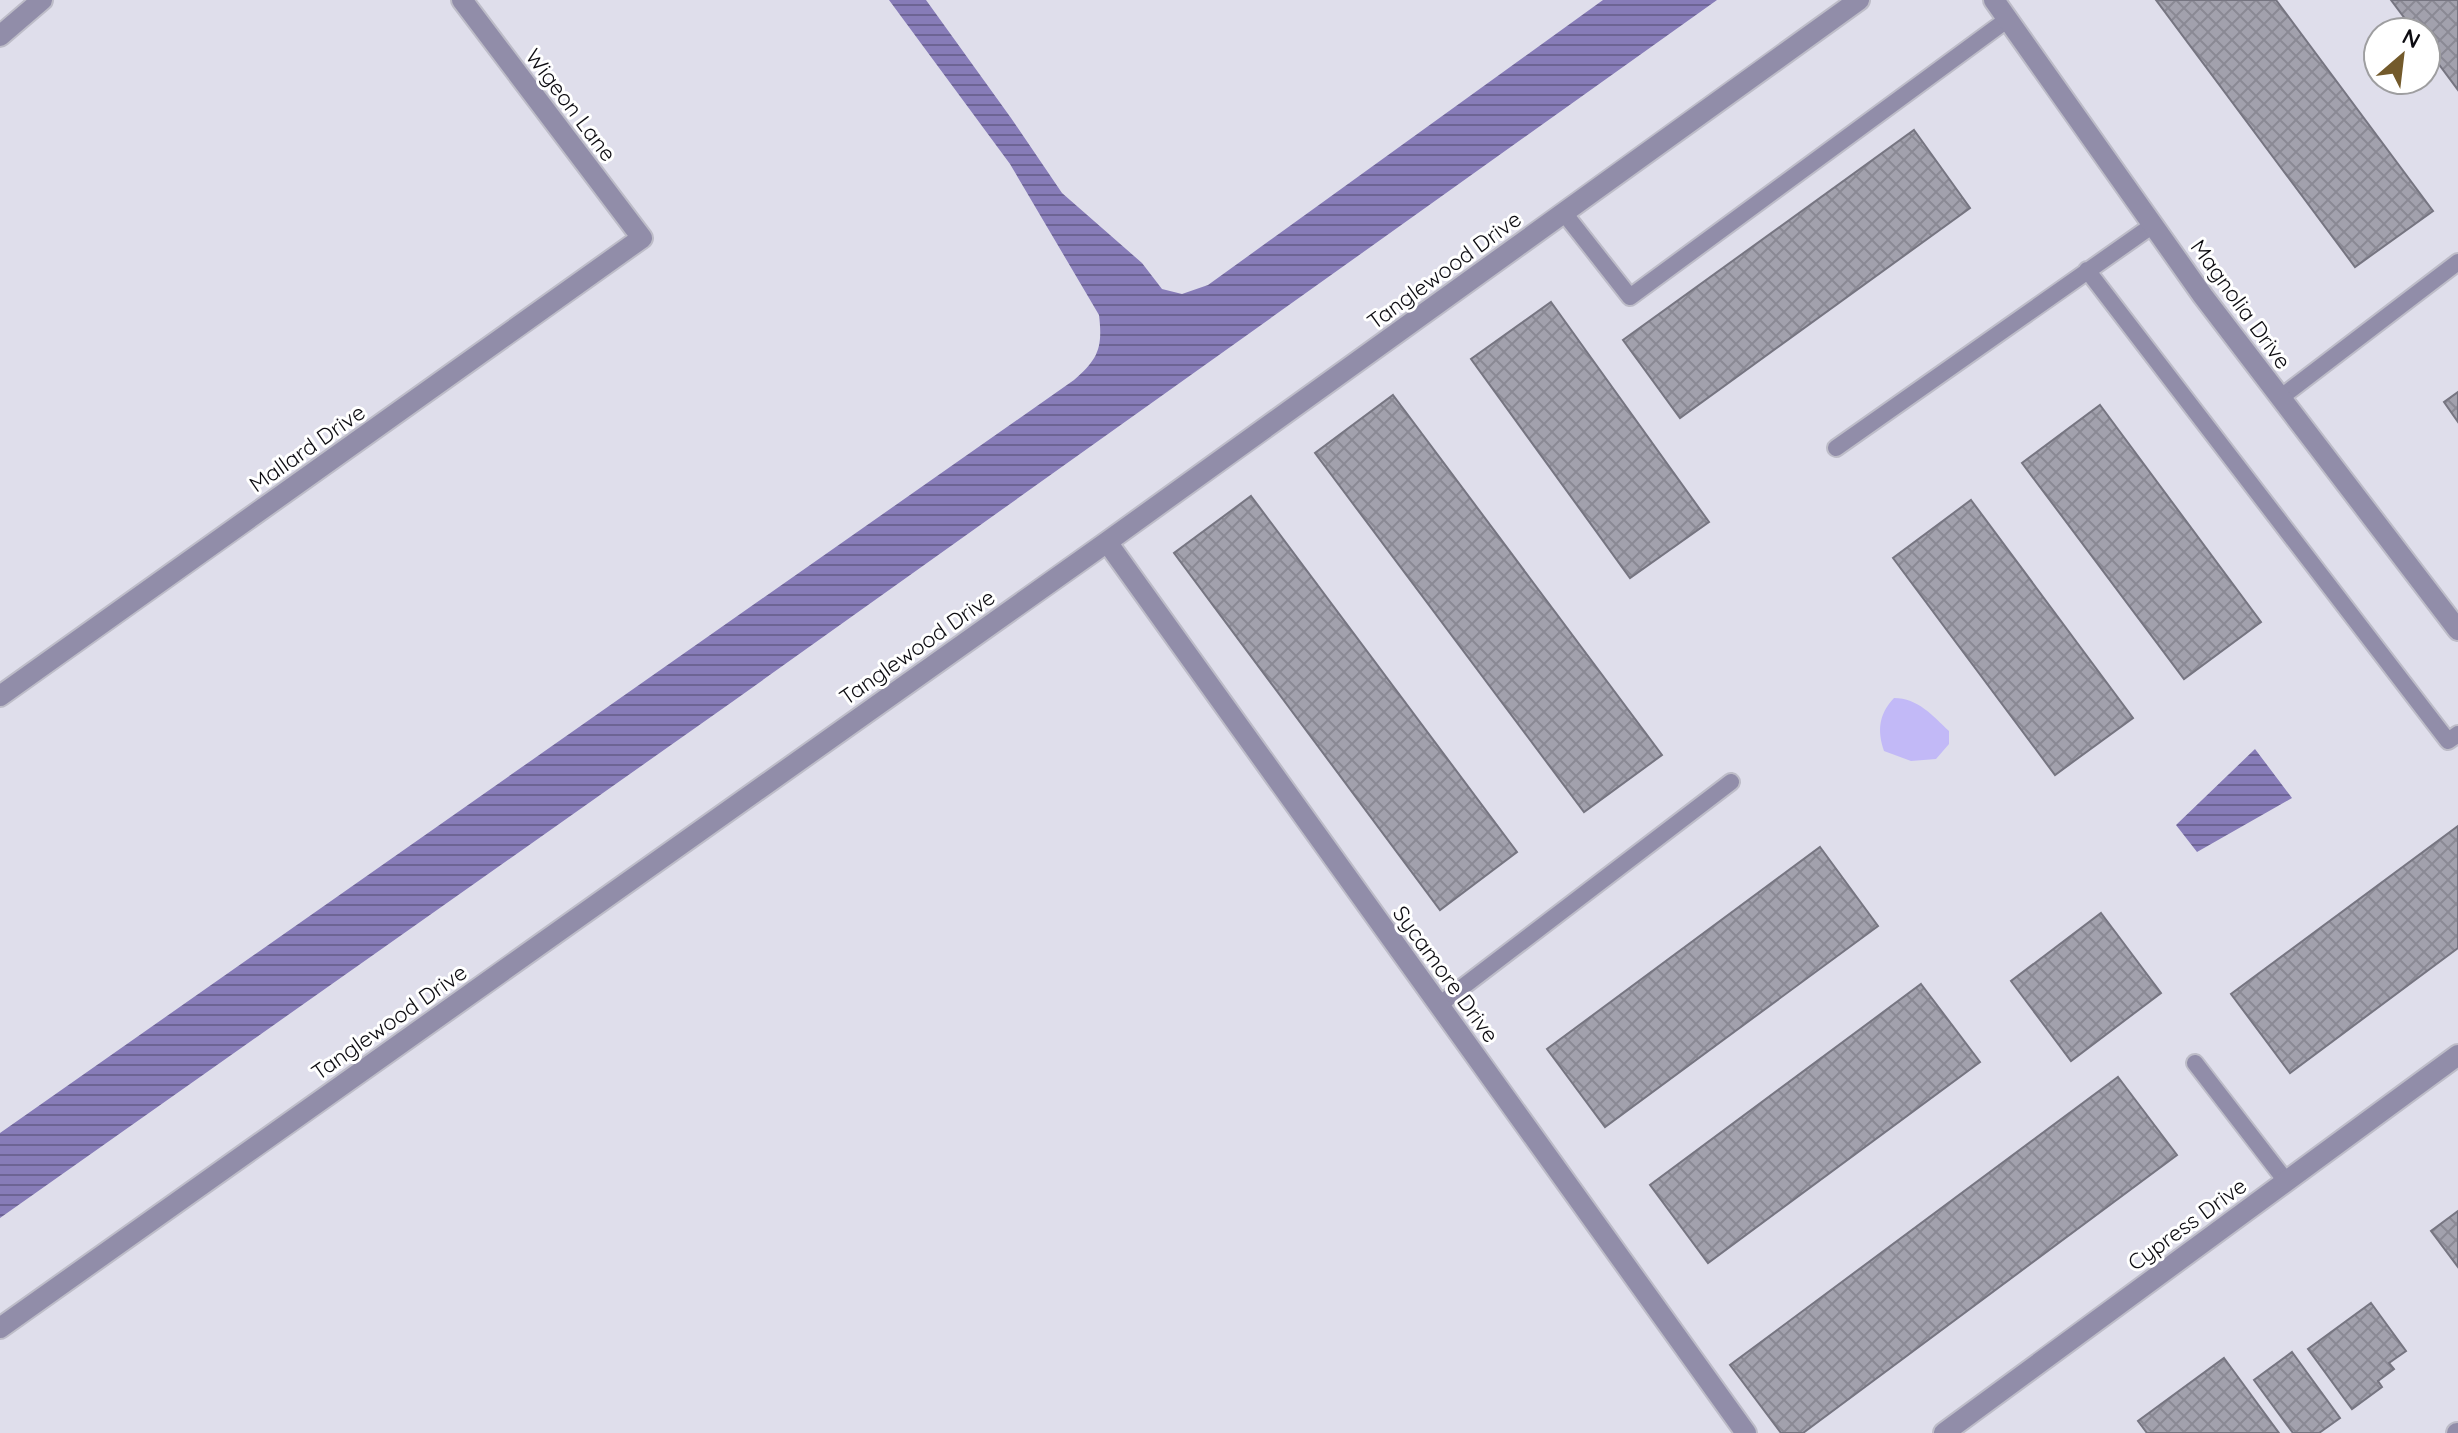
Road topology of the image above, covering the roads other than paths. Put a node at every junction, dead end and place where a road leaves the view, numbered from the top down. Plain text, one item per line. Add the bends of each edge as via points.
1 (42, 0) edge
2 (462, 0) edge
3 (1859, 0) edge
4 (1994, 0) edge
5 (2008, 19) junction
6 (0, 36) edge
7 (1564, 213) junction
8 (2153, 225) junction
9 (642, 238) joint
10 (2458, 262) edge
11 (2087, 270) junction
12 (2280, 398) junction
13 (1836, 448) dead end
14 (1107, 542) junction
15 (2458, 630) edge
16 (0, 696) edge
17 (2458, 734) edge
18 (1731, 782) dead end
19 (1439, 1005) junction
20 (2458, 1055) edge
21 (2195, 1063) dead end
22 (2286, 1181) junction
23 (0, 1328) edge
24 (1746, 1433) edge
25 (1944, 1433) edge

1 - 6 street
2 - 9 street, Wigeon Lane
3 - 7 street, Tanglewood Drive
4 - 5 street, Magnolia Drive
5 - 7 lane via 1630,297
5 - 8 street, Magnolia Drive
7 - 14 street, Tanglewood Drive
8 - 11 lane
8 - 12 street, Magnolia Drive
9 - 16 street, Mallard Drive
10 - 12 lane
11 - 13 lane
11 - 17 lane via 2448,741
12 - 15 street, Magnolia Drive
14 - 19 street, Sycamore Drive
14 - 23 street, Tanglewood Drive
18 - 19 lane
19 - 24 street, Sycamore Drive
20 - 22 street, Cypress Drive
21 - 22 lane
22 - 25 street, Cypress Drive

